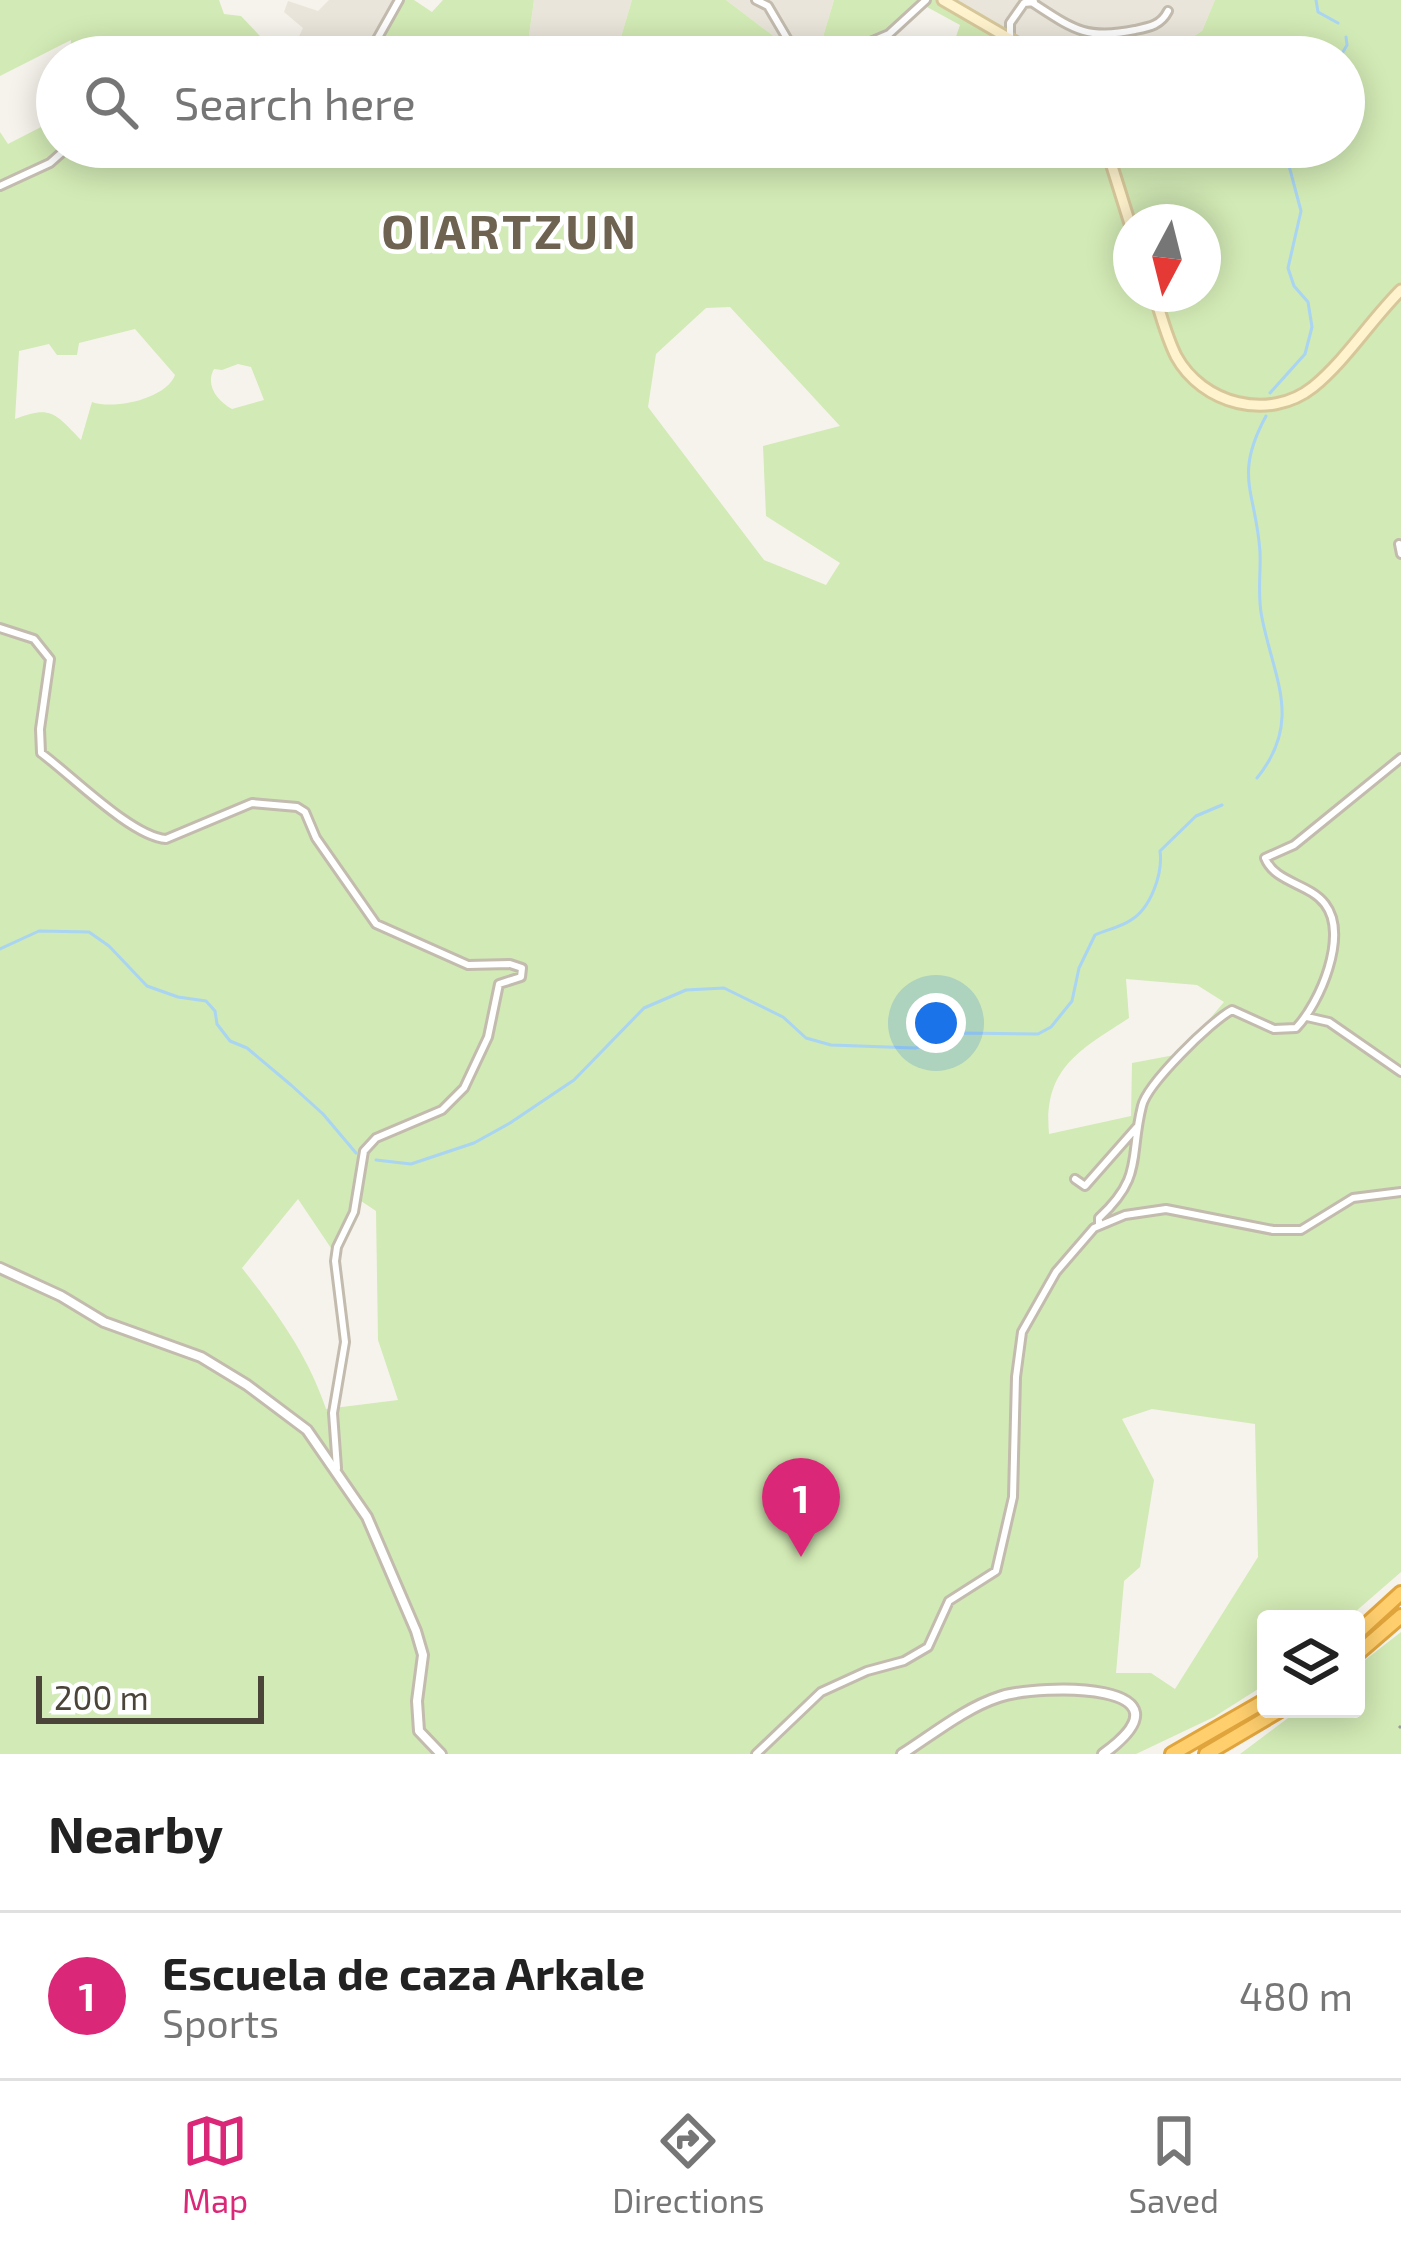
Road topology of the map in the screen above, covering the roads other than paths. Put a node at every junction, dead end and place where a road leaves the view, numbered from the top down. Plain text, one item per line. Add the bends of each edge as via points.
1 (399, 0) edge
2 (755, 0) edge
3 (926, 0) edge
4 (943, 0) edge
5 (1034, 1) edge
6 (1168, 11) dead end
7 (379, 36) edge
8 (786, 36) edge
9 (884, 36) edge
10 (1006, 36) edge
11 (1010, 36) edge
12 (37, 168) edge
13 (1113, 168) edge
14 (0, 186) edge
15 (1124, 204) edge
16 (1401, 290) edge
17 (1161, 312) edge
18 (0, 628) edge
19 (1401, 758) edge
20 (1306, 1018) junction
21 (1401, 1072) edge
22 (1139, 1125) junction
23 (1075, 1179) dead end
24 (1401, 1192) edge
25 (1099, 1225) junction
26 (0, 1268) edge
27 (337, 1468) junction
28 (1401, 1593) edge
29 (1401, 1616) edge
30 (1365, 1626) edge
31 (1365, 1647) edge
32 (1257, 1705) edge
33 (1267, 1718) edge
34 (441, 1754) edge
35 (756, 1754) edge
36 (902, 1754) edge
37 (1102, 1754) edge
38 (1172, 1754) edge
39 (1206, 1754) edge

1 - 7 street
2 - 8 street via 768,6
3 - 9 street
4 - 10 main road
5 - 6 street via 1092,35 1150,27
5 - 11 street via 1010,22
12 - 14 street
13 - 15 main road
16 - 17 main road via 1308,391 1274,405 1221,398 1192,379
18 - 27 street via 34,639 50,659 40,753 109,809 166,838 253,803 297,807 376,924 468,965 522,968 521,977 499,984 488,1037 454,1100 369,1142 335,1262 345,1342 333,1413
19 - 20 street via 1294,845 1265,858 1329,912 1334,954
20 - 21 street via 1329,1022
20 - 22 street via 1283,1030 1238,1010 1216,1019 1144,1099
22 - 23 street via 1085,1186
22 - 25 street via 1134,1169
24 - 25 street via 1353,1198 1301,1230 1166,1209
25 - 35 street via 1056,1272 1022,1331 1013,1497 996,1571 949,1601 928,1647 821,1692
26 - 27 street via 104,1322 219,1367 287,1412
27 - 34 street via 368,1516 420,1643 419,1731
28 - 30 highway
29 - 31 highway
32 - 38 highway
33 - 39 highway
36 - 37 street via 985,1702 1055,1689 1102,1690 1129,1703 1131,1726

